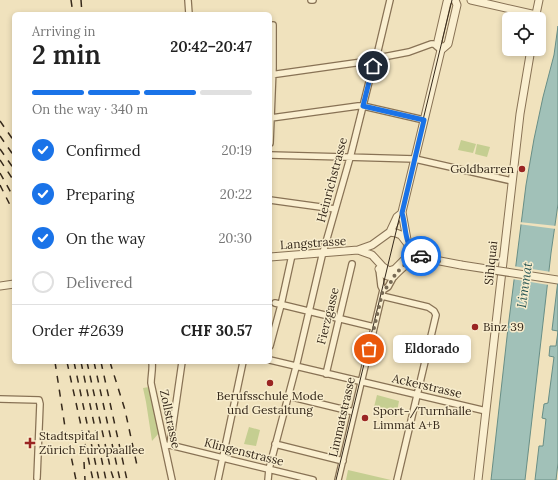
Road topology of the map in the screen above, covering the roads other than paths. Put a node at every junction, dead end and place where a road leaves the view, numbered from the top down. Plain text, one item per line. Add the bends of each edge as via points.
1 (188, 0) edge
2 (390, 0) edge
3 (449, 0) edge
4 (455, 0) edge
5 (471, 0) edge
6 (539, 0) edge
7 (189, 12) edge
8 (517, 12) edge
9 (537, 12) edge
10 (273, 25) dead end
11 (272, 50) edge
12 (441, 50) junction
13 (530, 56) edge
14 (376, 59) junction
15 (272, 75) edge
16 (363, 106) junction
17 (272, 118) edge
18 (424, 120) junction
19 (272, 155) edge
20 (350, 158) junction
21 (415, 159) junction
22 (512, 180) junction
23 (272, 200) edge
24 (335, 210) junction
25 (402, 213) junction
26 (390, 232) junction
27 (408, 245) junction
28 (358, 250) junction
29 (323, 253) junction
30 (292, 255) junction
31 (272, 257) edge
32 (376, 260) junction
33 (440, 261) junction
34 (352, 264) dead end
35 (379, 269) junction
36 (394, 276) junction
37 (558, 280) edge
38 (12, 284) edge
39 (0, 286) edge
40 (383, 290) junction
41 (382, 296) junction
42 (278, 304) junction
43 (309, 312) junction
44 (339, 318) junction
45 (374, 327) junction
46 (272, 338) edge
47 (272, 361) edge
48 (152, 364) edge
49 (182, 364) edge
50 (243, 364) edge
51 (296, 367) junction
52 (326, 374) junction
53 (361, 382) junction
54 (288, 396) junction
55 (417, 396) junction
56 (0, 399) edge
57 (486, 411) junction
58 (354, 412) junction
59 (275, 444) junction
60 (167, 445) junction
61 (223, 458) junction
62 (342, 461) junction
63 (269, 469) junction
64 (37, 478) dead end
65 (172, 480) edge
66 (218, 480) edge
67 (268, 480) edge
68 (313, 480) edge
69 (338, 480) edge
70 (397, 480) edge
71 (478, 480) edge

1 - 7 street
2 - 14 street, Heinrichstrasse
3 - 12 street via 438,41
4 - 12 street via 457,5 448,44
5 - 8 street
6 - 9 street
10 - 11 street
12 - 14 street via 432,44
12 - 18 street
13 - 22 street, Sihlquai
14 - 15 street
14 - 16 street, Heinrichstrasse
16 - 17 street
16 - 18 street
16 - 20 street, Heinrichstrasse
18 - 21 street
19 - 20 street
20 - 21 street
20 - 24 street, Heinrichstrasse
21 - 22 street
21 - 25 street
22 - 57 street, Sihlquai
23 - 24 street
24 - 29 street, Heinrichstrasse
25 - 26 street via 397,217
25 - 27 street
26 - 27 street via 401,235
26 - 28 street via 372,245
27 - 32 street via 405,259 394,270 387,270
27 - 33 street via 418,255
28 - 29 street, Langstrasse
28 - 32 street via 372,255
29 - 30 street, Langstrasse
29 - 43 street, Heinrichstrasse
30 - 31 street, Langstrasse
30 - 42 street
32 - 35 street
33 - 36 street via 412,261
33 - 37 street, bridge
34 - 44 street, Fierzgasse
35 - 36 street via 390,277
35 - 40 street
36 - 40 street via 388,287
38 - 39 street
40 - 41 street, Limmatstrasse
41 - 45 street, Limmatstrasse
41 - 55 street via 428,307 436,315
42 - 43 street
42 - 46 street
43 - 44 street
43 - 51 street, Heinrichstrasse
44 - 45 street
44 - 52 street, Fierzgasse
45 - 53 street, Limmatstrasse
47 - 51 street, Ackerstrasse
48 - 60 street, Zollstrasse via 151,382
49 - 60 street
50 - 61 street
51 - 52 street, Ackerstrasse
51 - 54 street, Heinrichstrasse
52 - 53 street, Ackerstrasse
53 - 55 street, Ackerstrasse
53 - 58 street, Limmatstrasse
54 - 58 street
54 - 59 street, Heinrichstrasse
55 - 57 street, Ackerstrasse
55 - 70 street
56 - 64 street via 39,400
57 - 71 street, Sihlquai
58 - 62 street, Limmatstrasse
59 - 62 street
59 - 63 street, Heinrichstrasse
60 - 61 street, Klingenstrasse
60 - 65 street, Zollstrasse
61 - 63 street, Klingenstrasse
61 - 66 street
62 - 69 street, Limmatstrasse
63 - 67 street, Heinrichstrasse
63 - 68 street, Klingenstrasse

